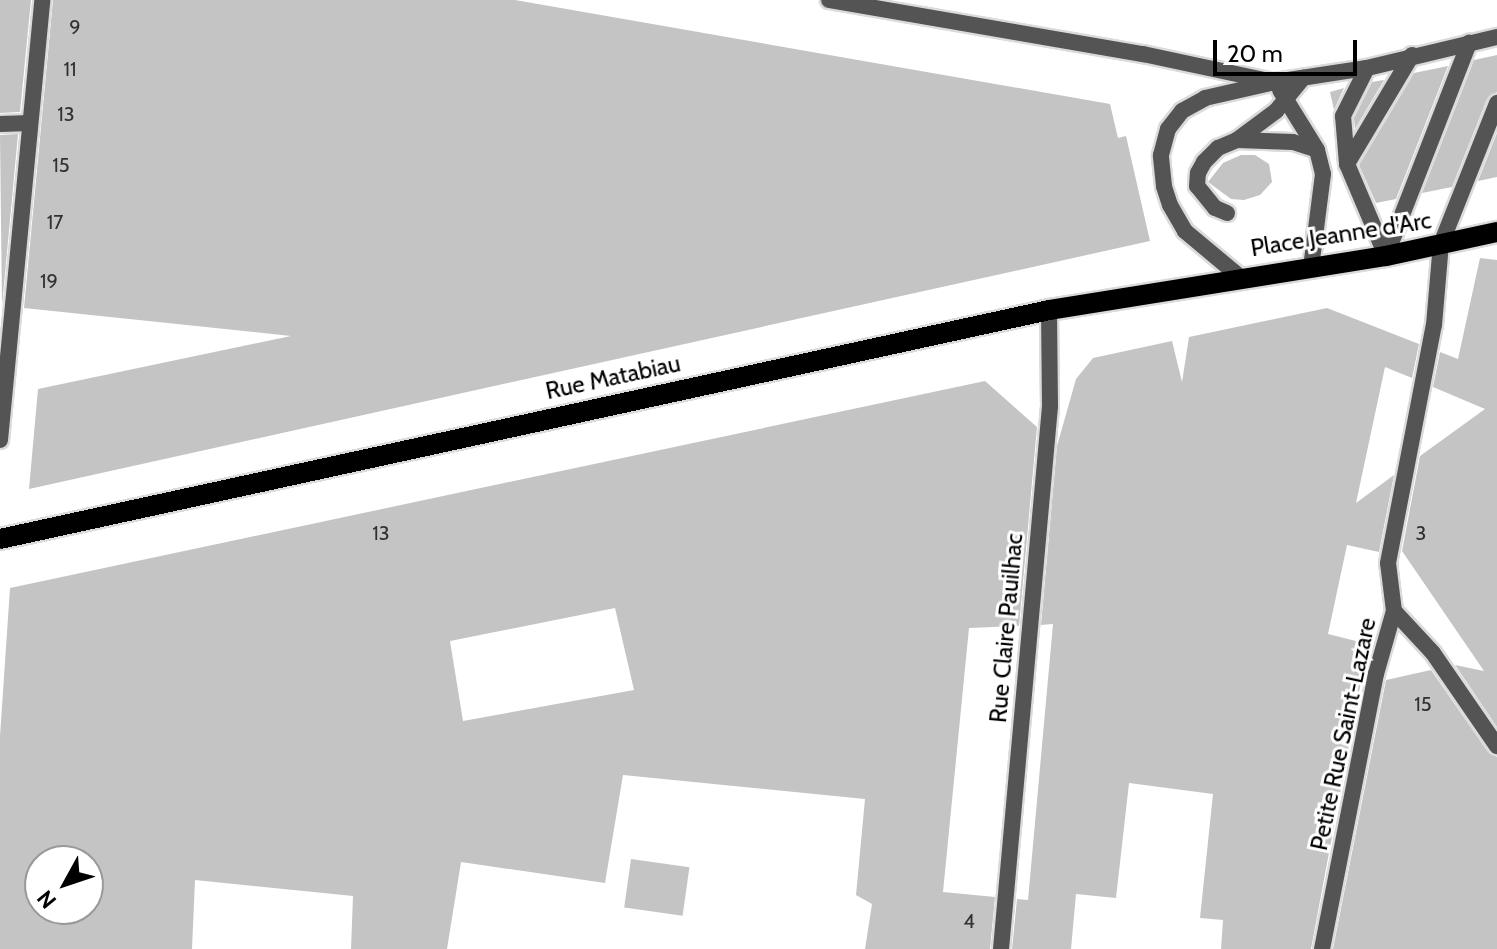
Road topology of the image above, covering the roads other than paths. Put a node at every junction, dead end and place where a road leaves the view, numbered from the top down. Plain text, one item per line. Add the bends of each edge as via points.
1 (42, 0) edge
2 (829, 0) edge
3 (1497, 37) edge
4 (1469, 43) junction
5 (1412, 55) junction
6 (1367, 68) junction
7 (1303, 78) junction
8 (1275, 82) junction
9 (1286, 98) junction
10 (1497, 103) edge
11 (30, 123) junction
12 (0, 124) edge
13 (1237, 140) junction
14 (1317, 150) junction
15 (1347, 164) junction
16 (1227, 213) dead end
17 (1497, 232) edge
18 (1441, 244) junction
19 (1386, 256) junction
20 (1311, 268) junction
21 (1240, 277) junction
22 (1049, 310) junction
23 (0, 440) edge
24 (0, 539) edge
25 (1394, 611) junction
26 (1497, 746) edge
27 (1001, 949) edge
28 (1322, 949) edge

1 - 11 street
2 - 8 street
3 - 4 street, Place Jeanne d'Arc
4 - 5 street, Place Jeanne d'Arc
4 - 19 street
5 - 6 street, Place Jeanne d'Arc
5 - 15 street
6 - 7 street, Place Jeanne d'Arc
6 - 15 street via 1343,116
7 - 8 street, Place Jeanne d'Arc
7 - 9 street
8 - 9 street
8 - 21 street, Place Jeanne d'Arc via 1205,98 1182,111 1168,129 1161,155 1164,186 1185,231
9 - 13 street
9 - 14 street
10 - 18 street, Petite Rue Saint-Lazare
11 - 12 street
11 - 23 street
13 - 14 street via 1293,142
13 - 16 street via 1218,148 1198,173 1197,186 1205,199
14 - 20 street via 1323,174
15 - 19 street
17 - 18 main road, Place Jeanne d'Arc
18 - 19 main road, Place Jeanne d'Arc
18 - 25 street, Petite Rue Saint-Lazare via 1434,325 1388,563
19 - 20 main road, Place Jeanne d'Arc
20 - 21 main road, Place Jeanne d'Arc
21 - 22 main road, Rue Matabiau
22 - 24 main road, Rue Matabiau
22 - 27 street, Rue Claire Pauilhac via 1050,406
25 - 26 street via 1433,653
25 - 28 street, Petite Rue Saint-Lazare via 1376,674

